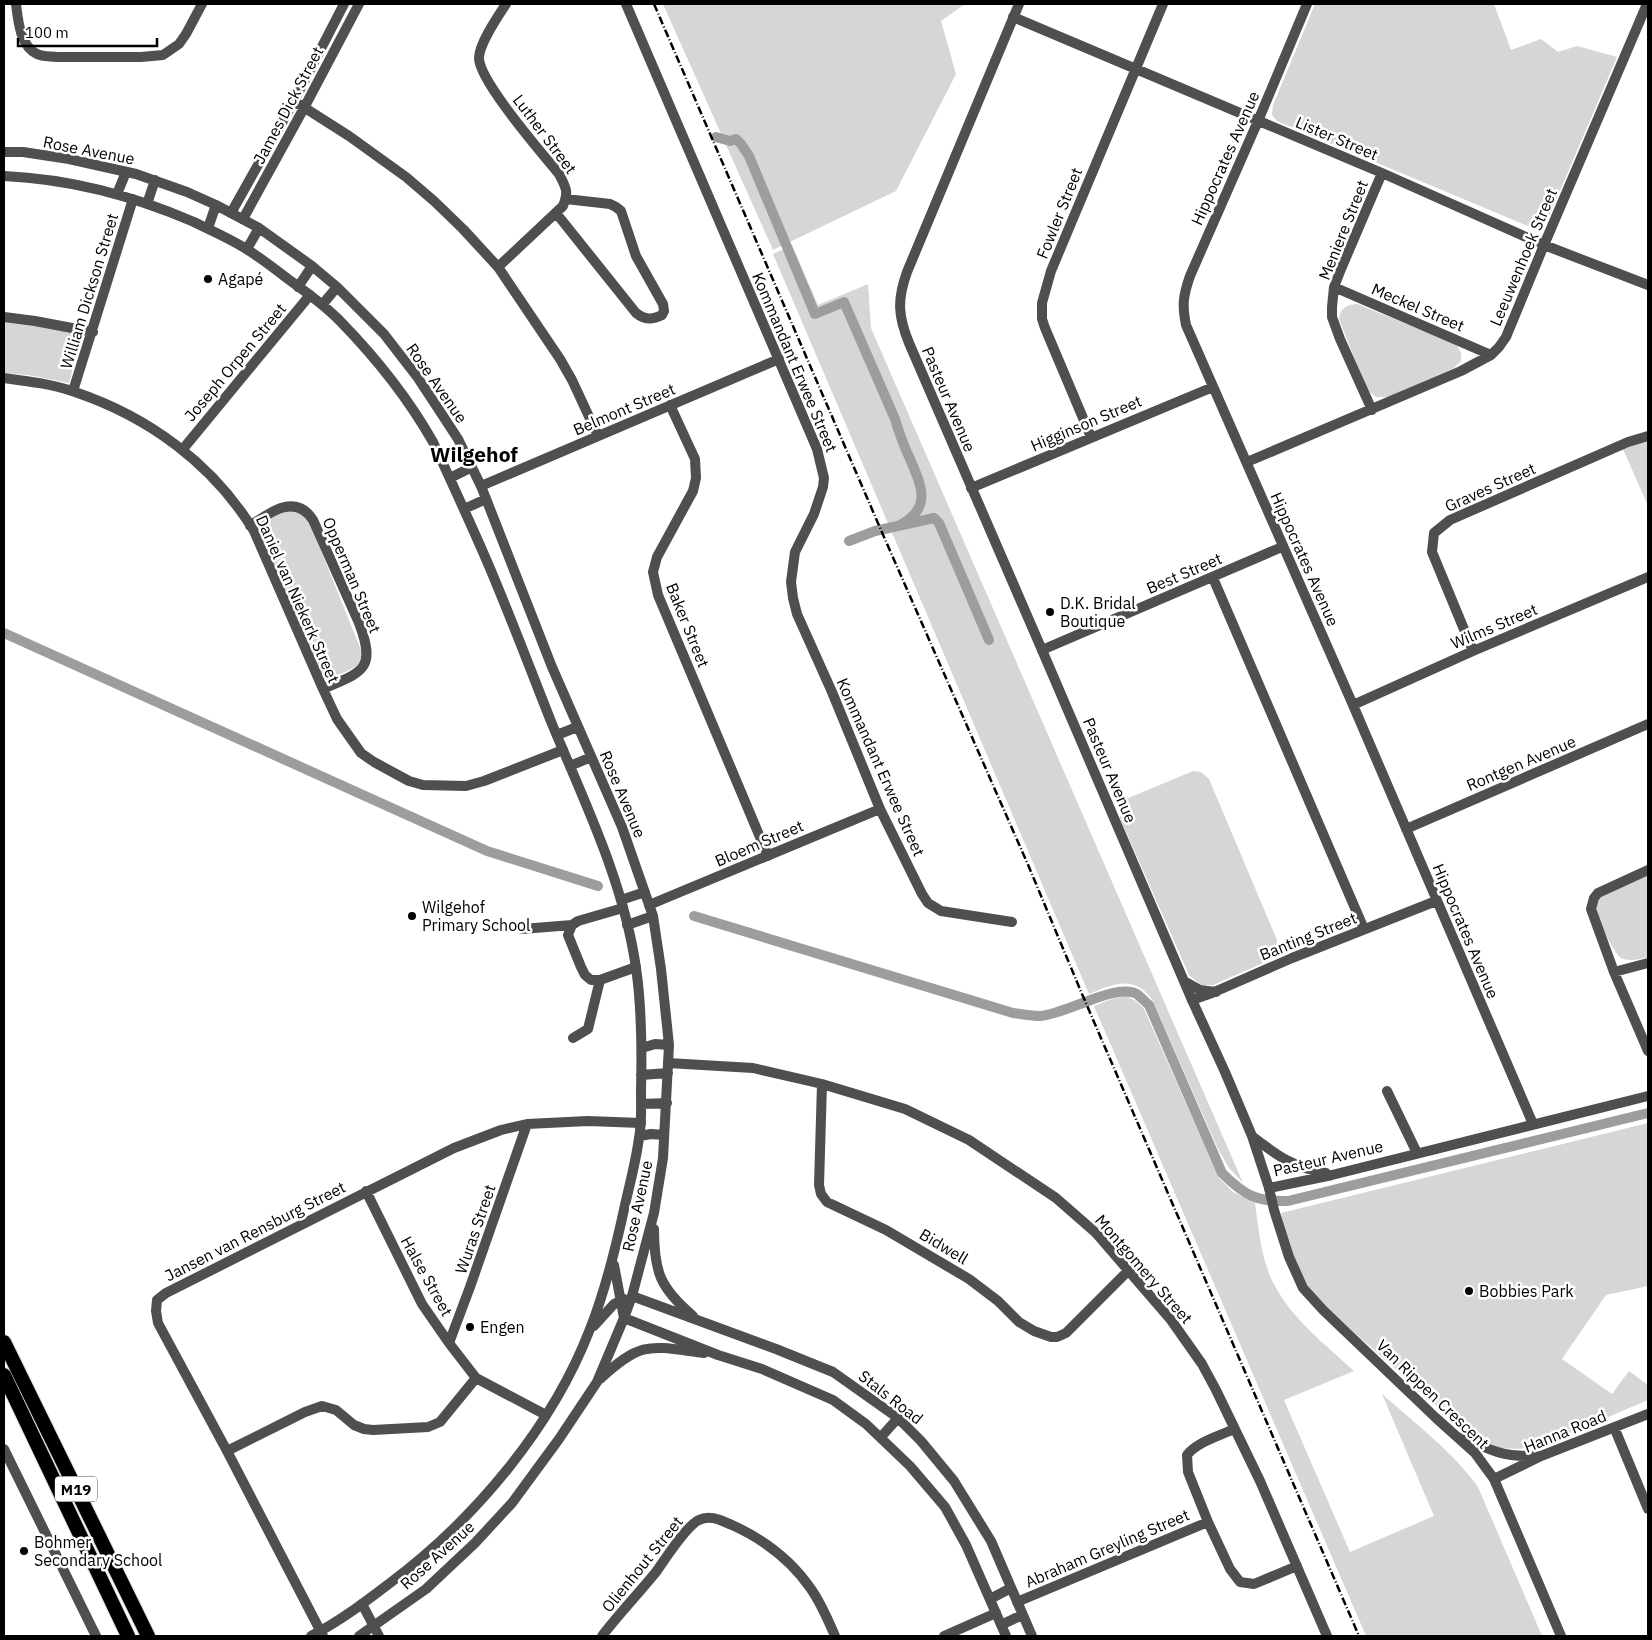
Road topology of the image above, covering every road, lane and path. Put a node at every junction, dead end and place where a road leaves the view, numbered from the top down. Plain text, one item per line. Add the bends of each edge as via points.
1 (16, 4) edge
2 (202, 4) edge
3 (344, 4) edge
4 (359, 4) edge
5 (506, 4) edge
6 (626, 4) edge
7 (1019, 4) edge
8 (1163, 4) edge
9 (1307, 4) edge
10 (1647, 4) edge
11 (1013, 17) junction
12 (1135, 69) junction
13 (294, 101) junction
14 (304, 108) junction
15 (1258, 121) junction
16 (4, 152) edge
17 (126, 172) junction
18 (1382, 173) junction
19 (4, 176) edge
20 (155, 180) junction
21 (117, 194) junction
22 (133, 199) junction
23 (566, 199) junction
24 (147, 204) junction
25 (216, 205) junction
26 (231, 213) junction
27 (556, 213) junction
28 (243, 219) junction
29 (208, 228) junction
30 (259, 228) junction
31 (1544, 245) junction
32 (247, 249) junction
33 (312, 266) junction
34 (498, 266) junction
35 (1648, 285) edge
36 (298, 287) junction
37 (337, 287) junction
38 (1334, 287) junction
39 (310, 295) junction
40 (322, 305) junction
41 (4, 317) edge
42 (93, 332) junction
43 (1491, 354) junction
44 (779, 358) junction
45 (4, 378) edge
46 (1213, 387) junction
47 (73, 391) junction
48 (670, 405) junction
49 (1372, 410) junction
50 (598, 436) junction
51 (1648, 436) edge
52 (1091, 437) junction
53 (183, 449) junction
54 (1247, 462) junction
55 (472, 468) junction
56 (450, 478) junction
57 (481, 486) junction
58 (971, 488) junction
59 (486, 499) junction
60 (464, 509) junction
61 (250, 526) junction
62 (1282, 547) junction
63 (1648, 577) edge
64 (1212, 578) junction
65 (1042, 650) junction
66 (1473, 650) junction
67 (322, 689) junction
68 (1353, 705) junction
69 (1648, 724) edge
70 (577, 726) junction
71 (557, 735) junction
72 (563, 750) junction
73 (591, 757) junction
74 (570, 766) junction
75 (880, 809) junction
76 (1406, 829) junction
77 (768, 856) junction
78 (1648, 870) edge
79 (645, 892) junction
80 (1436, 901) junction
81 (622, 904) junction
82 (650, 905) junction
83 (653, 916) junction
84 (1012, 922) dead end
85 (572, 925) junction
86 (626, 925) junction
87 (522, 929) dead end
88 (1364, 929) junction
89 (1648, 963) edge
90 (636, 967) junction
91 (1614, 972) junction
92 (600, 980) junction
93 (1184, 980) junction
94 (1216, 992) junction
95 (1192, 1000) junction
96 (572, 1038) dead end
97 (669, 1045) junction
98 (642, 1048) junction
99 (1648, 1051) edge
100 (668, 1068) junction
101 (642, 1075) junction
102 (822, 1084) junction
103 (1386, 1090) dead end
104 (1648, 1096) edge
105 (667, 1103) junction
106 (641, 1104) junction
107 (641, 1123) junction
108 (527, 1124) junction
109 (1532, 1124) junction
110 (664, 1135) junction
111 (640, 1136) junction
112 (1252, 1136) junction
113 (1417, 1153) junction
114 (1332, 1174) junction
115 (1270, 1189) junction
116 (366, 1191) junction
117 (654, 1213) junction
118 (613, 1262) junction
119 (1128, 1271) junction
120 (632, 1296) junction
121 (620, 1301) junction
122 (624, 1318) junction
123 (699, 1322) junction
124 (590, 1330) junction
125 (4, 1342) edge
126 (448, 1342) junction
127 (718, 1355) junction
128 (4, 1375) edge
129 (476, 1378) junction
130 (597, 1382) junction
131 (1648, 1414) edge
132 (546, 1415) junction
133 (898, 1418) junction
134 (1436, 1418) junction
135 (1614, 1428) junction
136 (1234, 1429) junction
137 (881, 1438) junction
138 (4, 1449) edge
139 (227, 1451) junction
140 (1541, 1456) junction
141 (1494, 1479) junction
142 (74, 1487) junction
143 (61, 1494) junction
144 (1648, 1509) edge
145 (1208, 1522) junction
146 (1297, 1566) junction
147 (120, 1579) junction
148 (105, 1586) junction
149 (1011, 1588) junction
150 (990, 1599) junction
151 (1017, 1602) junction
152 (362, 1604) junction
153 (996, 1613) junction
154 (1022, 1615) junction
155 (1002, 1625) junction
156 (376, 1631) edge
157 (318, 1635) edge
158 (96, 1636) edge
159 (128, 1636) edge
160 (148, 1636) edge
161 (358, 1636) edge
162 (602, 1636) edge
163 (835, 1636) edge
164 (944, 1636) edge
165 (1006, 1636) edge
166 (1032, 1636) edge
167 (1327, 1636) edge
168 (1561, 1636) edge

1 - 2 street via 22,36 36,53 44,56 141,57 163,55 179,44
3 - 13 street, James Dick Street
4 - 14 street, James Dick Street
5 - 23 street, Luther Street via 480,52 481,68 497,96 559,174 566,187
6 - 44 street, Kommandant Erwee Street
7 - 11 street, Pasteur Avenue
8 - 12 street, Fowler Street
9 - 15 street, Hippocrates Avenue
10 - 31 street, Leeuwenhoek Street
11 - 12 street, Lister Street
11 - 58 street, Pasteur Avenue via 907,272 899,305 903,330
12 - 15 street, Lister Street
12 - 52 street, Fowler Street via 1054,263 1042,303 1045,328
13 - 14 street
13 - 26 street, James Dick Street
14 - 28 street, James Dick Street
14 - 34 street via 406,178 434,201
15 - 18 street, Lister Street
15 - 46 street, Hippocrates Avenue via 1184,294 1182,308 1186,325
16 - 17 street, Rose Avenue via 69,159
17 - 20 street, Rose Avenue
17 - 21 street
18 - 31 street, Lister Street
18 - 38 street, Meniere Street
19 - 21 street, Rose Avenue via 58,181
20 - 24 street
20 - 25 street, Rose Avenue
21 - 22 street, Rose Avenue
22 - 24 street, Rose Avenue
22 - 42 street, William Dickson Street
23 - 27 street, Luther Street
23 - 27 street via 610,204 620,211 636,256 663,304 662,315 647,319 636,313
24 - 29 street, Rose Avenue
25 - 26 street, Rose Avenue
25 - 29 street
26 - 28 street, Rose Avenue
27 - 34 street, Luther Street
28 - 30 street, Rose Avenue
29 - 32 street, Rose Avenue
30 - 32 street
30 - 33 street, Rose Avenue
31 - 35 street, Lister Street
31 - 43 street, Leeuwenhoek Street via 1512,325 1499,348
32 - 36 street, Rose Avenue
33 - 36 street
33 - 37 street, Rose Avenue
34 - 50 street via 549,340
36 - 39 street, Rose Avenue
37 - 40 street
37 - 55 street, Rose Avenue via 384,334 418,378 458,439
38 - 43 street, Meckel Street
38 - 49 street, Meniere Street via 1332,307 1335,325
39 - 40 street, Rose Avenue
39 - 53 street, Joseph Orpen Street
40 - 56 street, Rose Avenue via 340,320 393,381 422,422
41 - 42 street
42 - 47 street, William Dickson Street
43 - 49 street, Leeuwenhoek Street
44 - 48 street, Belmont Street
44 - 75 street, Kommandant Erwee Street via 817,449 824,478 814,514 796,552 791,582 793,598
45 - 47 street, Daniel van Niekerk Street
46 - 52 street, Higginson Street
46 - 54 street, Hippocrates Avenue
47 - 53 street, Daniel van Niekerk Street via 119,409
48 - 50 street, Belmont Street
48 - 77 street, Baker Street via 695,459 696,478 693,491 657,557 653,572 655,584
49 - 54 street, Leeuwenhoek Street
50 - 57 street, Belmont Street
51 - 66 street, Graves Street via 1450,520 1434,533 1432,552
52 - 58 street, Higginson Street
53 - 61 street, Daniel van Niekerk Street via 219,485
54 - 62 street, Hippocrates Avenue
55 - 56 street
55 - 57 street, Rose Avenue
56 - 60 street, Rose Avenue
57 - 59 street, Rose Avenue
58 - 65 street, Pasteur Avenue
59 - 60 street
59 - 70 street, Rose Avenue
60 - 71 street, Rose Avenue
61 - 67 street, Daniel van Niekerk Street
61 - 67 street, Opperman Street via 279,508 293,506 308,512 351,605 365,640 366,663 355,675
62 - 64 street, Best Street
62 - 68 street, Hippocrates Avenue
63 - 66 street, Wilms Street
64 - 65 street, Best Street
64 - 88 street
65 - 93 street, Pasteur Avenue
66 - 68 street, Wilms Street
67 - 72 street, Daniel van Niekerk Street via 337,719 361,753 389,771 423,785 466,786
68 - 76 street, Hippocrates Avenue
69 - 76 street, Rontgen Avenue
70 - 71 street
70 - 73 street, Rose Avenue
71 - 72 street, Rose Avenue
72 - 74 street, Rose Avenue
73 - 74 street
73 - 79 street, Rose Avenue via 622,827
74 - 81 street, Rose Avenue
75 - 77 street, Bloem Street
75 - 84 street, Kommandant Erwee Street via 928,903 954,914
76 - 80 street, Hippocrates Avenue
77 - 82 street, Bloem Street
78 - 91 street via 1598,893 1592,902 1594,919
79 - 81 street
79 - 82 street, Rose Avenue
80 - 88 street, Banting Street
80 - 109 street, Hippocrates Avenue
81 - 85 street
81 - 86 street, Rose Avenue
82 - 83 street, Rose Avenue
83 - 86 street
83 - 97 street, Rose Avenue
85 - 87 street
85 - 92 street via 568,935 585,975 591,980
86 - 90 street, Rose Avenue
88 - 94 street, Banting Street
89 - 91 street
90 - 92 street
90 - 98 street, Rose Avenue
91 - 99 street
92 - 96 street via 588,1029
93 - 94 street via 1193,988
93 - 95 street, Pasteur Avenue
94 - 95 street, Banting Street
95 - 112 street, Pasteur Avenue
97 - 98 street via 655,1044
97 - 100 street, Rose Avenue
98 - 101 street, Rose Avenue
100 - 101 street, Montgomery Street
100 - 102 street, Montgomery Street via 753,1068
100 - 105 street, Rose Avenue
101 - 106 street, Rose Avenue
102 - 119 street, Montgomery Street via 905,1109 969,1140 1056,1198 1096,1233
102 - 119 street, Bidwell via 819,1184 827,1202 886,1230 970,1279 1019,1322 1051,1338 1066,1333
103 - 113 street
104 - 109 street, Pasteur Avenue
105 - 106 street
105 - 110 street, Rose Avenue
106 - 107 street, Rose Avenue
107 - 108 street, Jansen van Rensburg Street
107 - 111 street, Rose Avenue
108 - 116 street, Jansen van Rensburg Street via 454,1148
108 - 126 street, Wuras Street
109 - 113 street, Pasteur Avenue
110 - 111 street
110 - 117 street, Rose Avenue
111 - 118 street, Rose Avenue
112 - 114 street via 1300,1168
112 - 115 street, Pasteur Avenue
113 - 114 street, Pasteur Avenue
114 - 115 street, Pasteur Avenue
115 - 134 street, Van Rippen Crescent via 1289,1258 1308,1293
116 - 126 street, Halse Street via 422,1304
116 - 139 street, Jansen van Rensburg Street via 157,1300 158,1323
117 - 120 street, Rose Avenue
117 - 123 street via 654,1255 660,1278 679,1305
118 - 121 street
118 - 124 street, Rose Avenue
119 - 136 street, Montgomery Street via 1171,1320 1202,1364
120 - 121 street
120 - 122 street, Rose Avenue
120 - 123 street, Stals Road
121 - 122 street
121 - 124 street
122 - 127 street
122 - 130 street, Rose Avenue
123 - 133 street, Stals Road via 833,1372
124 - 132 street, Rose Avenue
125 - 142 highway, M19
126 - 129 street, Halse Street
127 - 130 street via 658,1347 642,1349 625,1358
127 - 137 street via 762,1369 833,1400
128 - 143 highway, M19
129 - 132 street, Halse Street
129 - 139 street via 440,1422 428,1427 364,1429 336,1410 322,1406
130 - 156 street, Rose Avenue via 506,1510 426,1589
131 - 135 street, Hanna Road
132 - 152 street, Rose Avenue via 504,1474 457,1526 432,1550
133 - 137 street
133 - 149 street, Stals Road via 954,1481 991,1541
134 - 140 street via 1487,1450 1513,1456
134 - 141 street, Van Rippen Crescent via 1476,1452
135 - 140 street, Hanna Road
135 - 144 street
136 - 145 street, Abraham Greyling Street via 1202,1444 1186,1456 1188,1472
136 - 146 street, Montgomery Street
137 - 150 street via 945,1507
138 - 158 street
139 - 157 street, Jansen van Rensburg Street
140 - 141 street, Hanna Road
141 - 168 street, Van Rippen Crescent
142 - 143 highway
142 - 147 highway, M19
143 - 148 highway, M19
145 - 146 street, Abraham Greyling Street via 1240,1582 1254,1584
145 - 151 street, Abraham Greyling Street
146 - 167 street, Montgomery Street
147 - 148 highway
147 - 160 highway, M19
148 - 159 highway, M19
149 - 150 street
149 - 151 street, Stals Road
150 - 153 street
151 - 154 street, Stals Road
152 - 156 street
152 - 157 street, Rose Avenue
153 - 155 street
153 - 164 street
154 - 155 street
154 - 166 street, Stals Road
155 - 165 street
156 - 161 street, Rose Avenue
162 - 163 street, Olienhout Street via 690,1527 703,1518 713,1518 766,1543 792,1566 819,1600

